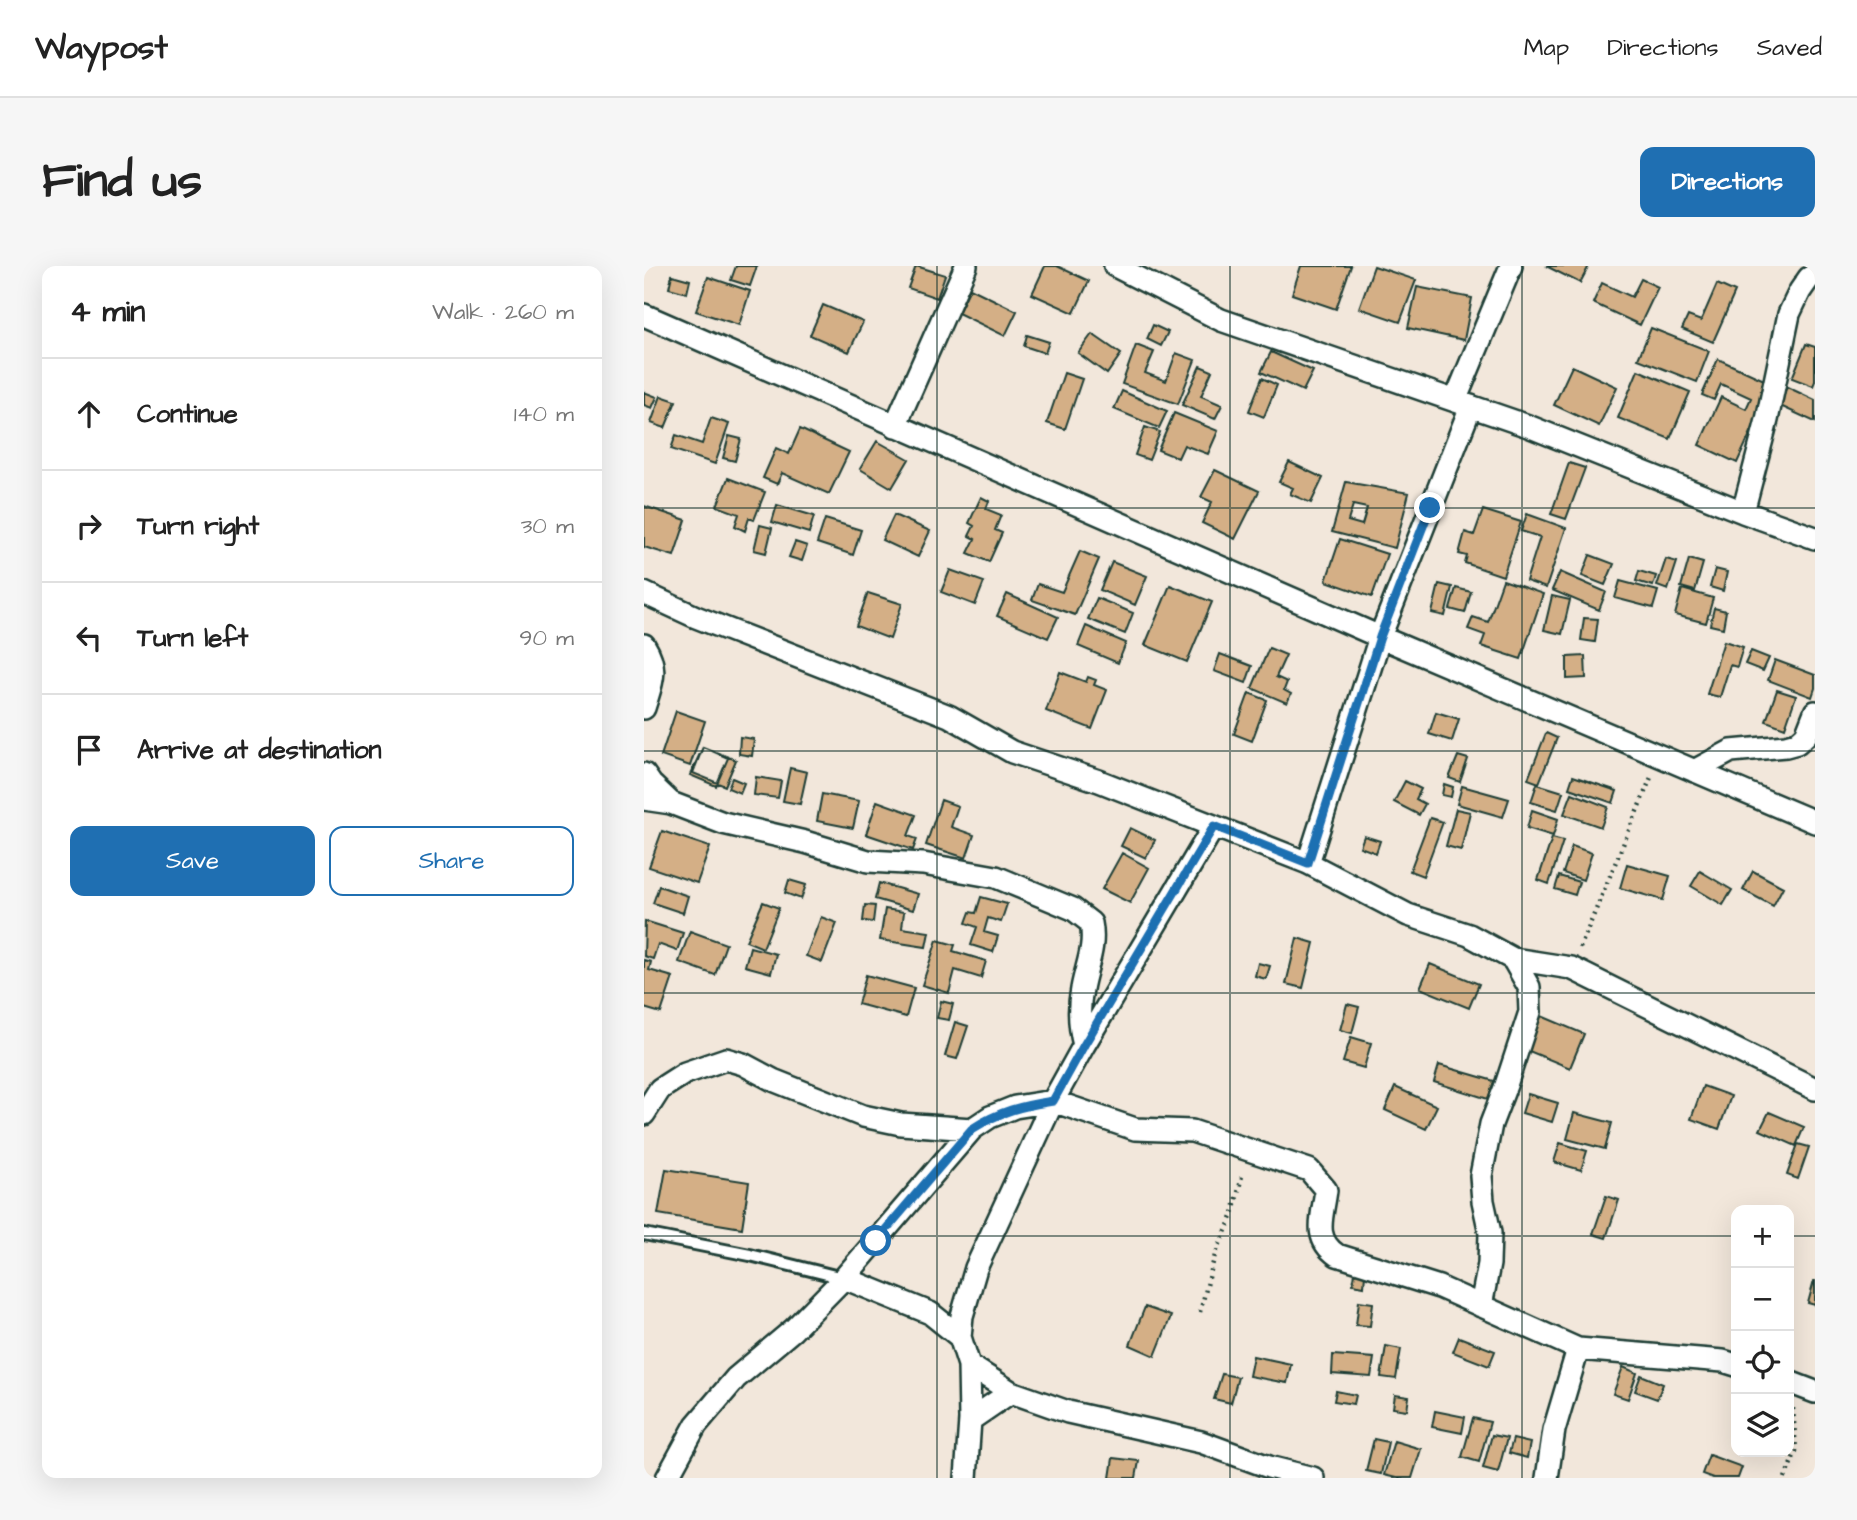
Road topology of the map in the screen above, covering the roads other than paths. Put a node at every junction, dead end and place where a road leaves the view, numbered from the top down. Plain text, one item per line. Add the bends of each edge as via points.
1 (966, 266) edge
2 (1511, 266) edge
3 (1120, 267) edge
4 (1815, 275) edge
5 (644, 315) edge
6 (1463, 403) junction
7 (895, 426) junction
8 (1743, 512) junction
9 (1815, 538) edge
10 (644, 593) edge
11 (1380, 637) junction
12 (644, 645) edge
13 (644, 708) edge
14 (1815, 712) edge
15 (1694, 771) junction
16 (644, 774) edge
17 (644, 799) edge
18 (671, 803) junction
19 (1815, 822) edge
20 (1214, 826) junction
21 (1308, 863) junction
22 (1513, 959) junction
23 (1084, 1045) junction
24 (652, 1086) edge
25 (1815, 1089) edge
26 (1053, 1101) junction
27 (644, 1114) edge
28 (972, 1129) junction
29 (644, 1234) edge
30 (844, 1278) junction
31 (1481, 1306) junction
32 (960, 1337) junction
33 (1578, 1349) junction
34 (1731, 1363) edge
35 (969, 1365) junction
36 (1794, 1384) edge
37 (1011, 1392) junction
38 (1815, 1392) edge
39 (970, 1420) junction
40 (667, 1478) edge
41 (966, 1478) edge
42 (1313, 1478) edge
43 (1547, 1478) edge

1 - 7 street
2 - 6 street
3 - 6 street via 1221,320
4 - 8 street via 1800,291 1789,314 1768,420
5 - 7 street
6 - 8 street
6 - 11 street
7 - 11 street
8 - 9 street
10 - 20 street via 949,716 1012,752
11 - 15 street
11 - 21 street
12 - 13 street via 653,659 653,678
14 - 15 street via 1806,735 1797,743 1731,751
15 - 19 street
16 - 18 street
17 - 18 street
18 - 23 street via 723,823 868,861 923,864 996,877 1073,909 1091,923 1094,939 1079,1011
20 - 21 street
20 - 23 street
21 - 22 street via 1408,915 1469,935
22 - 25 street via 1571,968
22 - 31 street via 1529,987 1530,1012 1491,1124 1480,1176 1490,1233
23 - 26 street
24 - 27 street
24 - 28 street via 726,1059 863,1116
26 - 28 street via 1014,1107
26 - 31 street via 1135,1129 1192,1131 1309,1170 1326,1190 1320,1235 1325,1247
26 - 32 street via 976,1268
28 - 30 street
29 - 30 lane
30 - 32 street via 930,1313
30 - 40 street via 736,1378 696,1425
31 - 33 street
32 - 35 street
33 - 34 street
33 - 43 street via 1554,1430
35 - 37 street
35 - 39 street
36 - 38 street
37 - 39 street
37 - 42 street via 1068,1412 1200,1442
39 - 41 street

